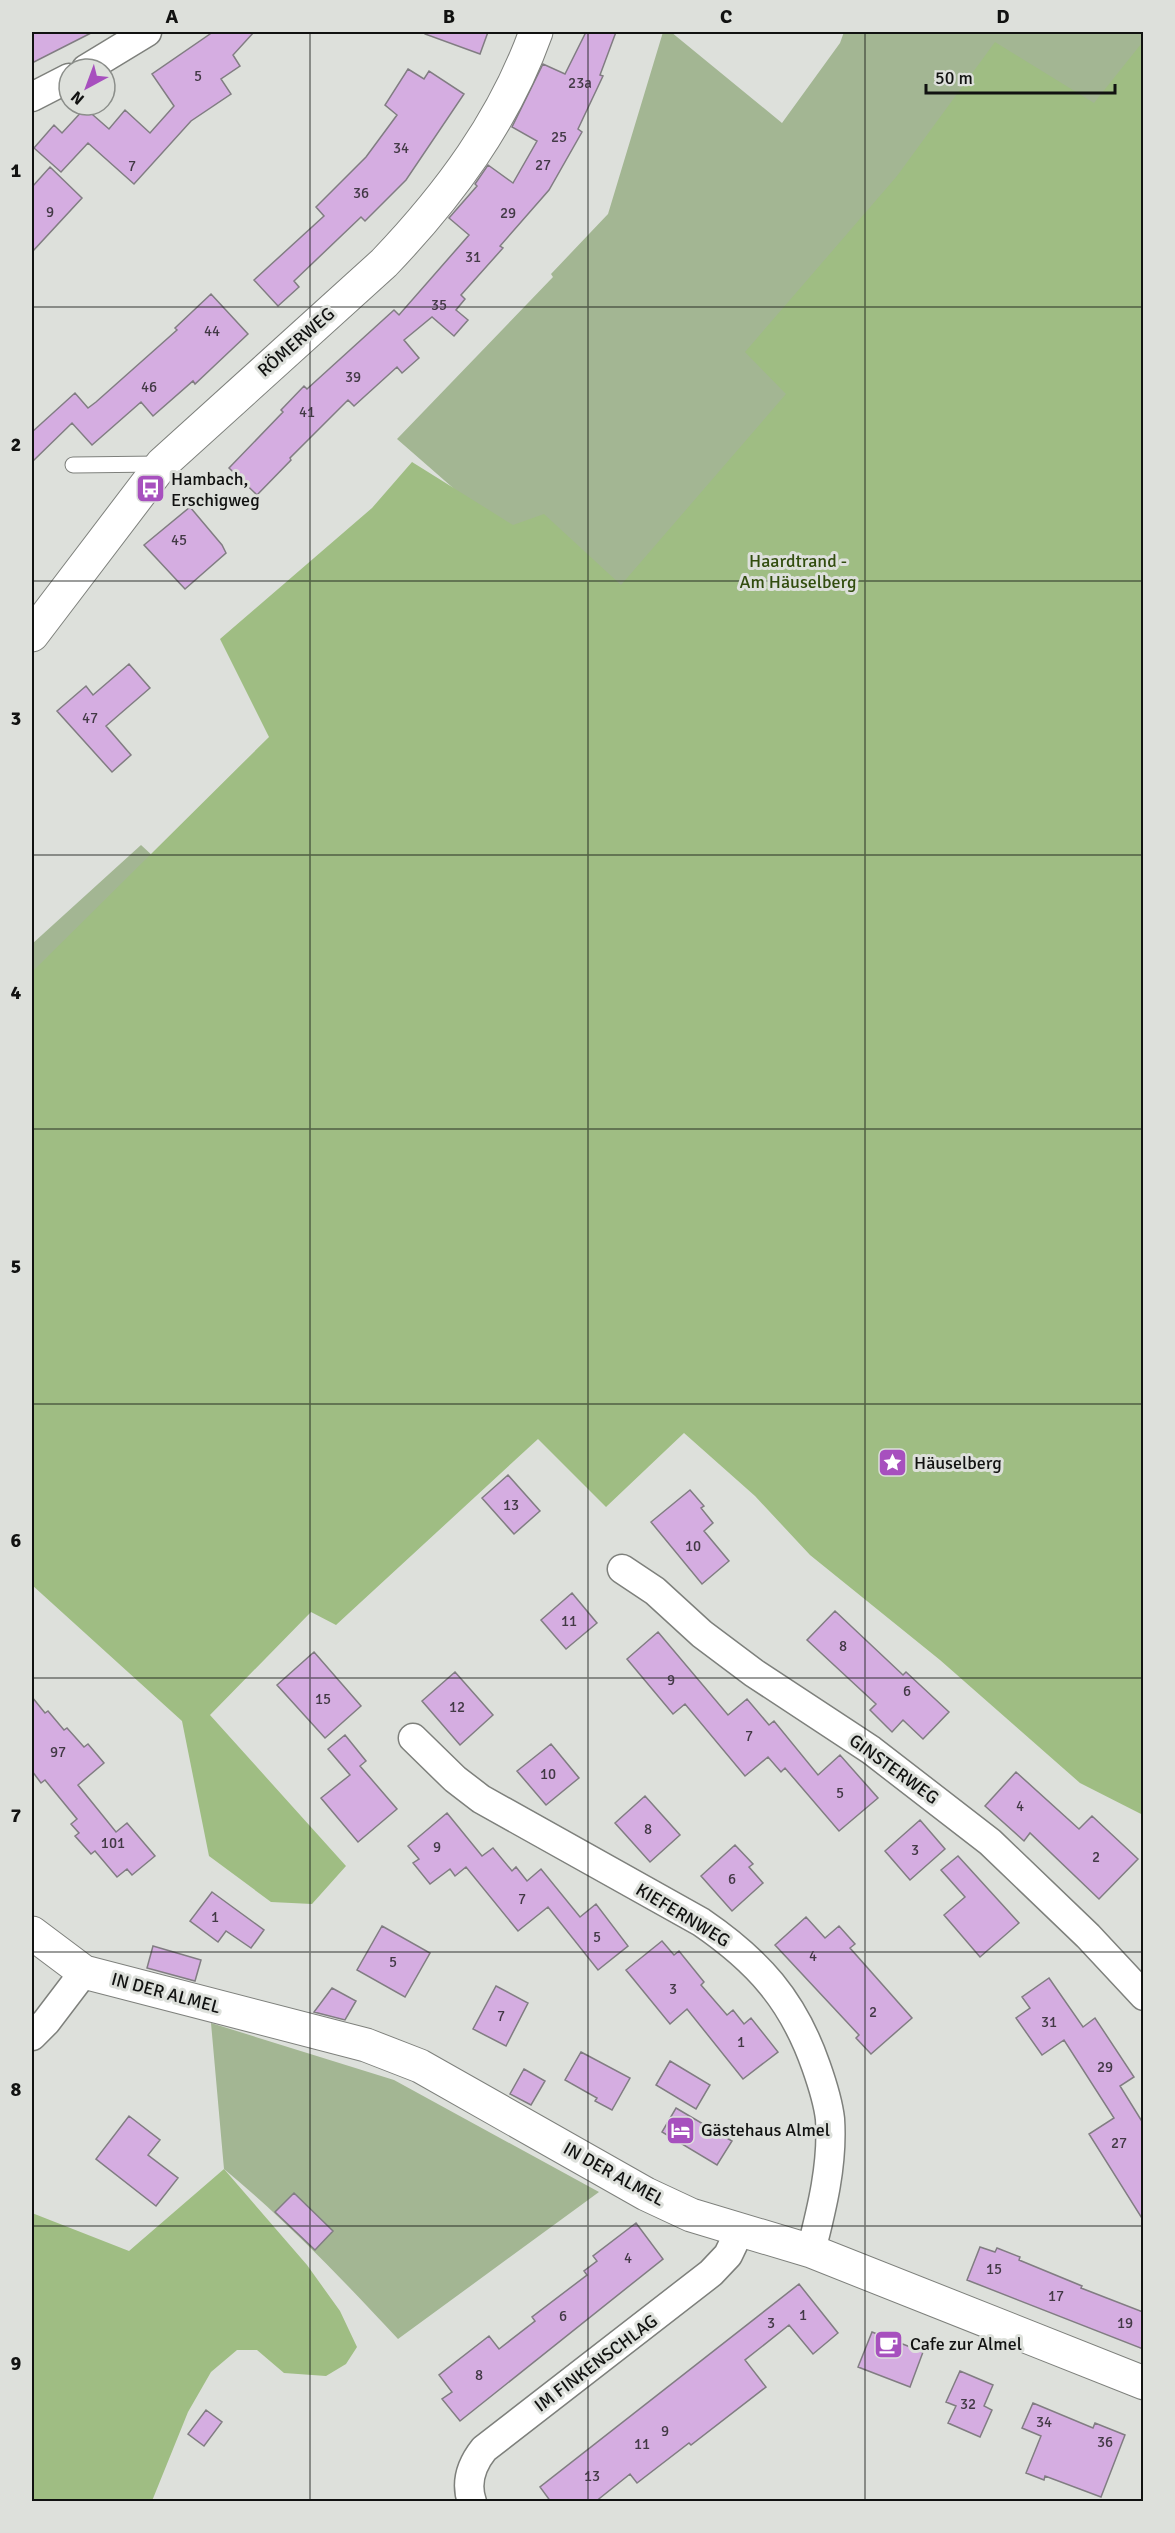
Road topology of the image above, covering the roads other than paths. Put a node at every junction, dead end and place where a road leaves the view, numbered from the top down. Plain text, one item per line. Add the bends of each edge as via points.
1 (147, 32) edge
2 (536, 32) edge
3 (106, 57) edge
4 (57, 84) edge
5 (32, 97) edge
6 (162, 464) junction
7 (73, 465) dead end
8 (32, 635) edge
9 (622, 1569) dead end
10 (413, 1738) dead end
11 (32, 1933) edge
12 (84, 1972) junction
13 (1143, 1996) edge
14 (32, 2036) edge
15 (740, 2230) junction
16 (811, 2251) junction
17 (1143, 2383) edge
18 (472, 2502) edge

1 - 3 street
2 - 6 street, RÖMERWEG via 494,122 449,191 418,228
4 - 5 street
6 - 7 lane
6 - 8 street, RÖMERWEG
9 - 13 street, GINSTERWEG via 655,1591 702,1634 754,1673 871,1750 990,1842 1088,1936
10 - 16 street, KIEFERNWEG via 481,1799 732,1943 786,2000 807,2040 830,2118 825,2194
11 - 12 street
12 - 14 street
12 - 15 street, IN DER ALMEL via 366,2045 402,2058 691,2216
15 - 16 street, IN DER ALMEL
15 - 18 street, IM FINKENSCHLAG via 728,2256 711,2274 484,2449 469,2478
16 - 17 street, IN DER ALMEL

